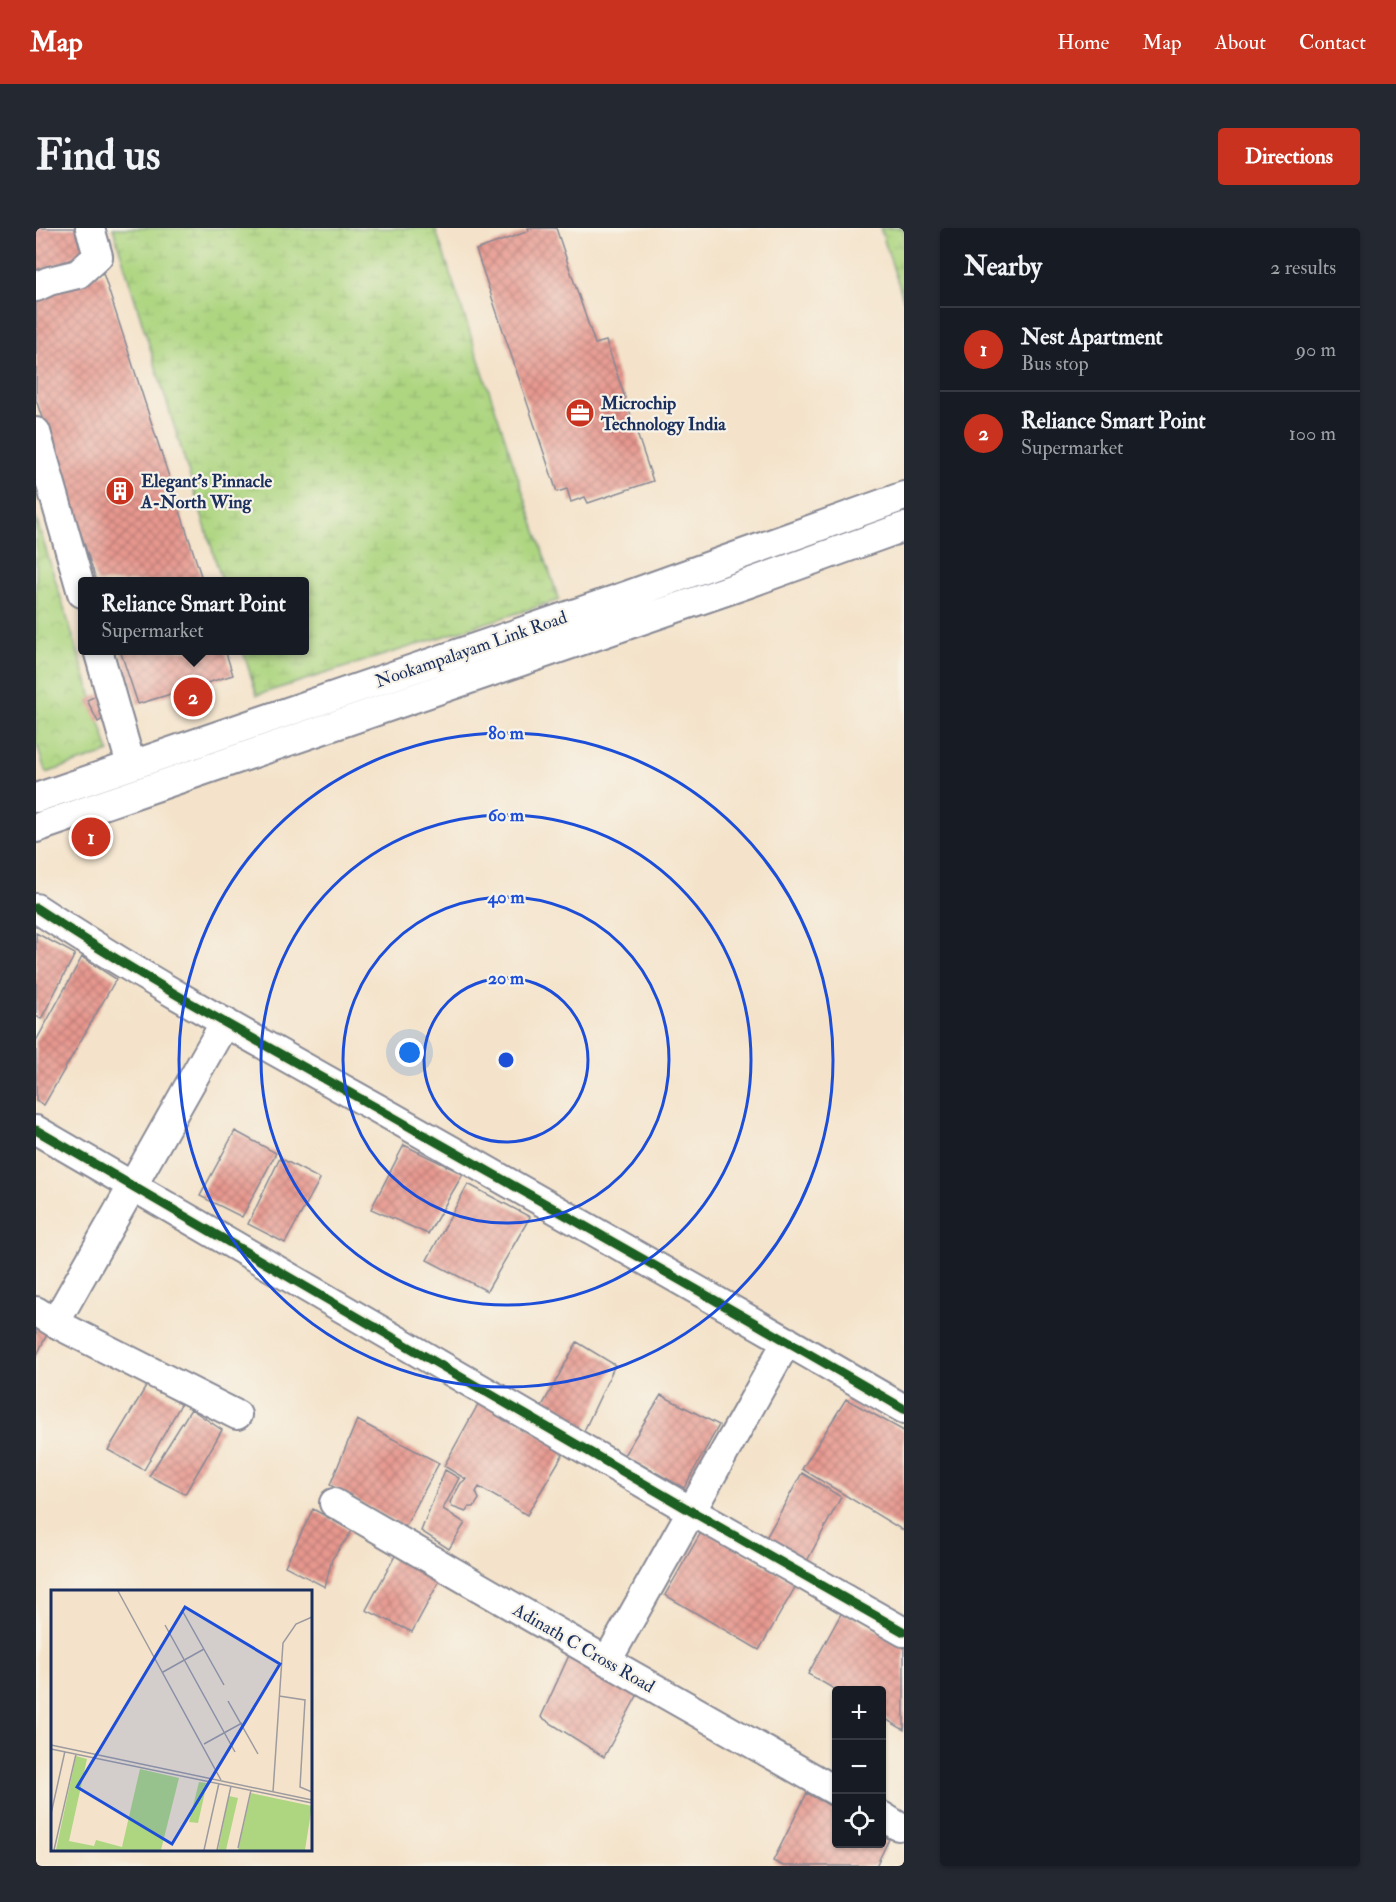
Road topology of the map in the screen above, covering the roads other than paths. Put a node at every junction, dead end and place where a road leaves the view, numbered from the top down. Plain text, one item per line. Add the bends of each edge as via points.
1 (90, 228) edge
2 (36, 287) edge
3 (36, 432) edge
4 (904, 496) edge
5 (904, 527) edge
6 (78, 579) edge
7 (100, 655) edge
8 (131, 765) junction
9 (36, 798) edge
10 (36, 828) edge
11 (36, 908) edge
12 (225, 1022) junction
13 (36, 1130) edge
14 (133, 1185) junction
15 (46, 1317) edge
16 (788, 1341) junction
17 (904, 1409) edge
18 (237, 1415) dead end
19 (334, 1503) dead end
20 (691, 1510) junction
21 (904, 1632) edge
22 (607, 1661) junction
23 (832, 1788) edge

1 - 2 street via 98,256 78,274
3 - 6 street
4 - 8 street, Nookampalayam Link Road via 626,596
5 - 10 street, Nookampalayam Link Road
7 - 8 street
8 - 9 street, Nookampalayam Link Road
11 - 12 street via 94,947
12 - 14 street
12 - 16 street
13 - 14 street
14 - 15 street
14 - 20 street
15 - 18 street
16 - 17 street
16 - 20 street
19 - 22 street, Adinath C Cross Road
20 - 21 street
20 - 22 street
22 - 23 street, Adinath C Cross Road

